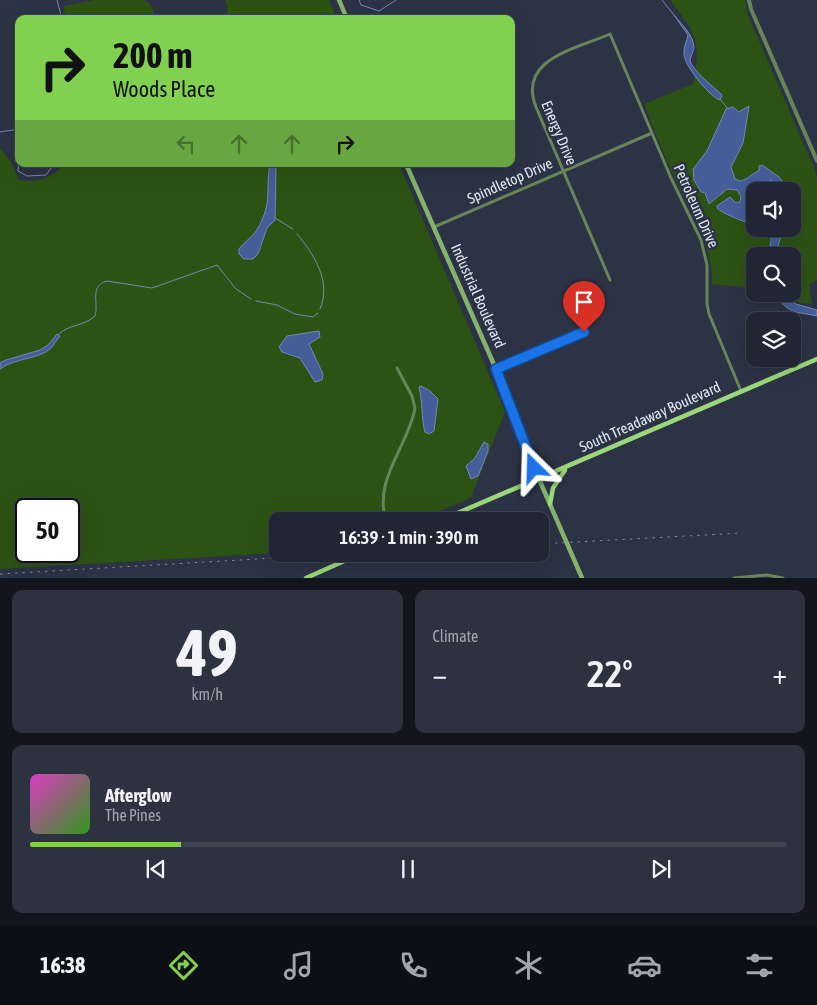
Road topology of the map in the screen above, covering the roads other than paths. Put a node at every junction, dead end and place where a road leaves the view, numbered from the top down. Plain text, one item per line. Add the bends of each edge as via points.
1 (339, 0) edge
2 (750, 0) edge
3 (345, 15) edge
4 (610, 34) joint
5 (652, 133) junction
6 (817, 161) edge
7 (407, 167) edge
8 (563, 170) junction
9 (434, 227) junction
10 (610, 280) dead end
11 (584, 332) dead end
12 (817, 359) edge
13 (396, 368) dead end
14 (496, 369) junction
15 (741, 391) junction
16 (567, 467) junction
17 (539, 479) junction
18 (550, 504) junction
19 (384, 512) edge
20 (460, 512) edge
21 (342, 562) edge
22 (582, 577) edge
23 (306, 578) edge
24 (734, 578) edge
25 (783, 578) edge

1 - 3 main road
2 - 6 street via 751,9
4 - 5 street, Petroleum Drive
4 - 8 street, Energy Drive via 548,61 540,66 533,78 531,96
5 - 8 street, Spindletop Drive
5 - 15 street, Petroleum Drive via 706,254 709,314
7 - 9 main road, Industrial Boulevard
8 - 9 street, Spindletop Drive
8 - 10 street, Energy Drive
9 - 14 main road, Industrial Boulevard
11 - 14 street
12 - 15 main road, South Treadaway Boulevard
13 - 19 street via 415,408 386,479
14 - 17 main road, Industrial Boulevard
15 - 16 main road, South Treadaway Boulevard
16 - 17 main road, South Treadaway Boulevard
16 - 18 main road via 553,488
17 - 18 main road, Industrial Boulevard
17 - 20 main road, South Treadaway Boulevard
18 - 22 main road, Industrial Boulevard
21 - 23 main road
24 - 25 street via 767,575

